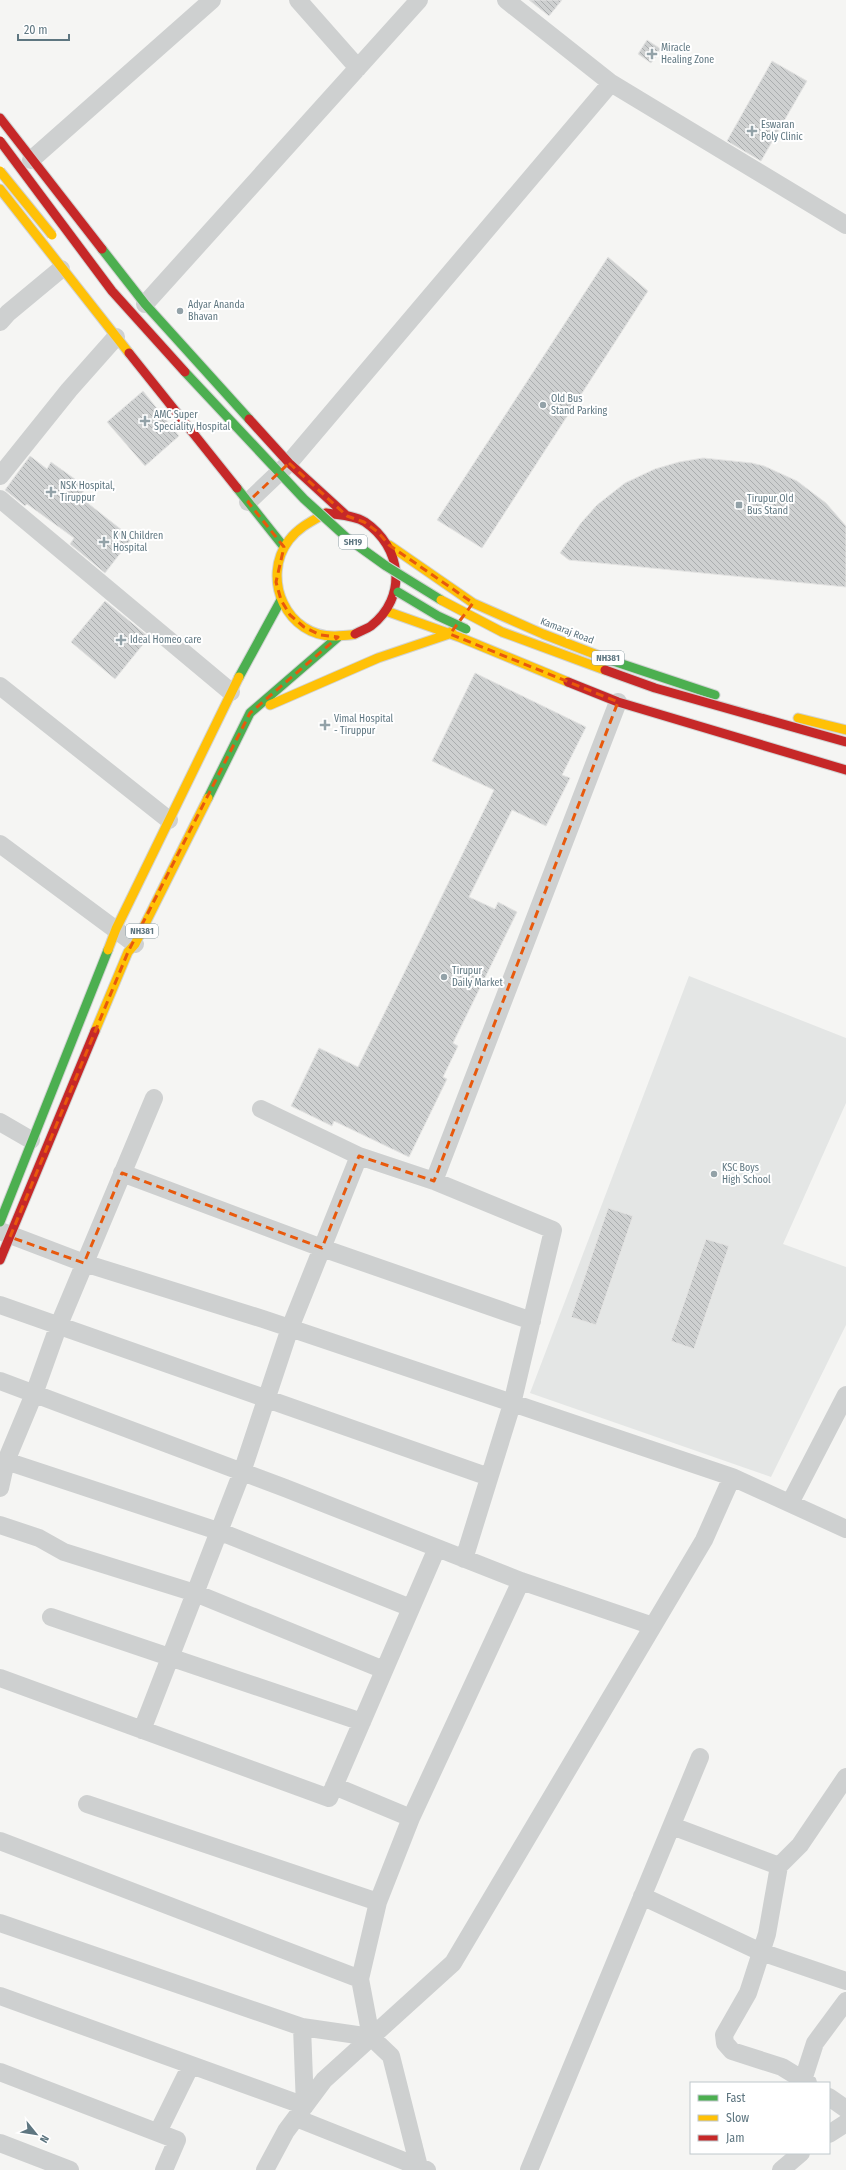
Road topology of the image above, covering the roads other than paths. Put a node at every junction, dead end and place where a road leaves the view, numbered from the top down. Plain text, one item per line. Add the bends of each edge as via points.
1 (212, 0) edge
2 (298, 0) edge
3 (419, 0) edge
4 (506, 0) edge
5 (358, 68) junction
6 (611, 83) junction
7 (0, 118) edge
8 (0, 141) edge
9 (31, 160) junction
10 (0, 171) edge
11 (0, 189) edge
12 (846, 225) edge
13 (58, 242) dead end
14 (61, 269) junction
15 (145, 304) junction
16 (3, 313) edge
17 (116, 337) junction
18 (289, 463) junction
19 (261, 474) dead end
20 (0, 476) edge
21 (277, 491) dead end
22 (0, 499) edge
23 (248, 502) junction
24 (347, 516) junction
25 (304, 518) dead end
26 (315, 528) dead end
27 (389, 545) junction
28 (284, 547) junction
29 (387, 585) dead end
30 (281, 600) junction
31 (473, 603) junction
32 (386, 611) junction
33 (450, 634) junction
34 (338, 637) junction
35 (518, 651) dead end
36 (0, 686) edge
37 (231, 692) junction
38 (618, 702) junction
39 (250, 713) junction
40 (846, 730) edge
41 (846, 742) edge
42 (846, 770) edge
43 (168, 820) junction
44 (0, 844) edge
45 (116, 928) junction
46 (135, 944) junction
47 (154, 1098) dead end
48 (260, 1109) dead end
49 (0, 1122) edge
50 (31, 1140) junction
51 (359, 1156) junction
52 (122, 1173) junction
53 (434, 1181) junction
54 (0, 1222) edge
55 (5, 1234) edge
56 (322, 1248) junction
57 (0, 1260) edge
58 (84, 1264) junction
59 (0, 1305) edge
60 (532, 1321) junction
61 (58, 1327) junction
62 (290, 1328) junction
63 (0, 1381) edge
64 (34, 1394) junction
65 (846, 1395) edge
66 (266, 1399) junction
67 (512, 1404) junction
68 (6, 1461) junction
69 (242, 1472) junction
70 (732, 1477) junction
71 (490, 1478) junction
72 (0, 1488) edge
73 (790, 1503) junction
74 (0, 1525) edge
75 (846, 1528) edge
76 (218, 1531) junction
77 (437, 1548) junction
78 (464, 1559) junction
79 (521, 1581) junction
80 (195, 1593) junction
81 (411, 1608) junction
82 (50, 1617) dead end
83 (653, 1626) junction
84 (171, 1656) junction
85 (384, 1670) junction
86 (0, 1678) edge
87 (362, 1722) junction
88 (142, 1730) junction
89 (700, 1757) dead end
90 (846, 1778) edge
91 (334, 1786) junction
92 (87, 1804) dead end
93 (411, 1818) junction
94 (672, 1826) junction
95 (0, 1841) edge
96 (779, 1866) junction
97 (642, 1896) junction
98 (378, 1902) junction
99 (0, 1924) edge
100 (761, 1952) junction
101 (360, 1979) junction
102 (846, 1981) edge
103 (0, 1996) edge
104 (846, 2001) edge
105 (302, 2027) junction
106 (371, 2037) junction
107 (191, 2065) junction
108 (0, 2072) edge
109 (806, 2081) edge
110 (830, 2098) edge
111 (846, 2109) edge
112 (300, 2112) junction
113 (846, 2123) edge
114 (158, 2132) junction
115 (830, 2133) edge
116 (0, 2143) edge
117 (800, 2154) edge
118 (421, 2169) edge
119 (70, 2170) edge
120 (164, 2170) edge
121 (265, 2170) edge
122 (530, 2170) edge
123 (781, 2170) edge

1 - 9 street
2 - 5 street
3 - 5 street
4 - 6 street
5 - 15 street
6 - 12 street
6 - 18 street
7 - 9 main road
8 - 41 main road, SH19, bridge via 112,291 214,405 304,499 346,538 458,610 502,632 655,688
9 - 15 main road
10 - 13 main road, bridge
11 - 14 main road
14 - 16 street
14 - 17 main road
15 - 18 main road
17 - 20 street via 69,390
17 - 23 main road
18 - 23 street
18 - 24 main road
19 - 21 main road
22 - 37 street
23 - 28 main road
24 - 27 main road, NH381 via 369,525
24 - 28 main road, NH381 via 326,513 296,532
25 - 26 main road
27 - 31 main road, Kamaraj Road / NH381
27 - 32 main road, NH381 via 395,561 397,578 394,595
28 - 30 main road, NH381 via 278,564 276,582
29 - 35 main road, bridge via 438,616
30 - 34 main road, NH381 via 290,615 304,627 320,635
30 - 37 main road, NH381
31 - 33 main road
31 - 40 main road, Kamaraj Road / NH381 via 543,634 702,691
32 - 33 main road
32 - 34 main road, NH381 via 373,625 356,634
33 - 38 main road
33 - 39 main road via 378,658
34 - 39 main road, NH381
36 - 43 street
37 - 43 main road, NH381
38 - 42 main road
38 - 53 street
39 - 46 main road, NH381
43 - 45 main road, NH381
44 - 45 street
45 - 46 street
45 - 50 main road, NH381
46 - 55 main road, NH381 via 128,952
47 - 52 street
48 - 51 street
49 - 50 street
50 - 54 main road, NH381
51 - 53 street
51 - 56 street
52 - 56 street
52 - 58 street
53 - 60 street via 553,1230
55 - 57 main road, NH381
55 - 58 street
56 - 60 street
56 - 62 street
58 - 61 street
58 - 62 street
59 - 61 street
60 - 67 street
61 - 64 street
61 - 66 street
62 - 66 street
62 - 67 street
63 - 64 street
64 - 68 street
64 - 69 street
65 - 73 street
66 - 69 street
66 - 71 street
67 - 70 street
67 - 71 street
68 - 72 street
68 - 76 street
69 - 76 street
69 - 77 street
70 - 73 street
70 - 83 street via 704,1540
71 - 78 street
73 - 75 street
74 - 80 street via 39,1538 64,1552
76 - 80 street
76 - 81 street
77 - 78 street
77 - 81 street
78 - 79 street
79 - 83 street
79 - 93 street
80 - 84 street
80 - 85 street
81 - 85 street
82 - 84 street
83 - 106 street via 453,1963
84 - 87 street
84 - 88 street
85 - 87 street
86 - 88 street
87 - 91 street
88 - 91 street via 329,1798
89 - 94 street
90 - 96 street via 800,1845
91 - 93 street
92 - 98 street
93 - 98 street
94 - 96 street
94 - 97 street
95 - 101 street
96 - 100 street via 767,1934
97 - 100 street
97 - 122 street
98 - 101 street
99 - 105 street
100 - 102 street
100 - 109 street via 748,1993 724,2035 724,2043 732,2051 782,2067
101 - 106 street
103 - 107 street
104 - 109 street via 815,2043
105 - 106 street
105 - 112 street
106 - 112 street via 324,2080
106 - 118 street via 392,2056
107 - 112 street
107 - 114 street
108 - 114 street
110 - 111 street
112 - 118 street
112 - 121 street via 286,2131
113 - 115 street
114 - 120 street via 177,2140
116 - 119 street
117 - 123 street

